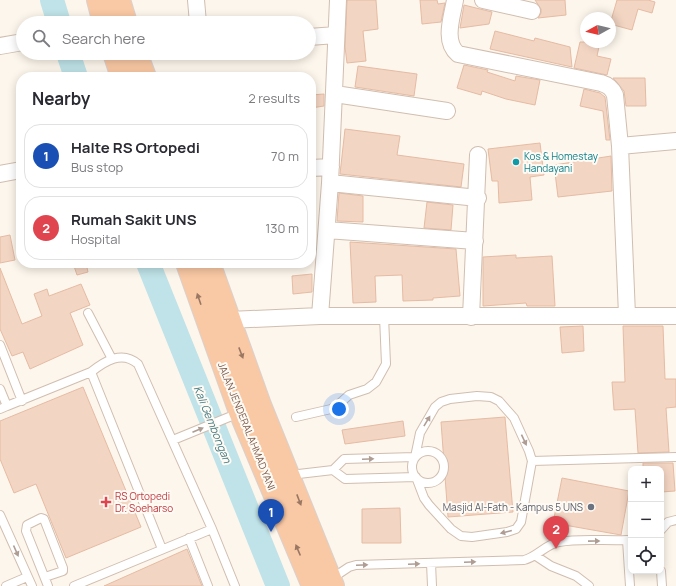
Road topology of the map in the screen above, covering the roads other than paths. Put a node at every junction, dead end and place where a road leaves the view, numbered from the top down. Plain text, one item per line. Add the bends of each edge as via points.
1 (98, 0) edge
2 (119, 0) edge
3 (196, 0) edge
4 (338, 0) edge
5 (454, 0) edge
6 (483, 0) edge
7 (532, 11) dead end
8 (113, 16) edge
9 (118, 16) edge
10 (197, 16) edge
11 (336, 35) junction
12 (316, 36) edge
13 (16, 43) edge
14 (0, 46) edge
15 (123, 60) edge
16 (129, 60) edge
17 (122, 72) edge
18 (140, 72) edge
19 (335, 94) junction
20 (446, 111) dead end
21 (676, 141) edge
22 (620, 146) junction
23 (478, 155) dead end
24 (316, 170) edge
25 (16, 171) edge
26 (0, 174) edge
27 (331, 175) junction
28 (478, 198) junction
29 (326, 230) junction
30 (475, 241) junction
31 (190, 268) edge
32 (210, 268) edge
33 (88, 313) dead end
34 (627, 315) junction
35 (320, 316) junction
36 (384, 316) junction
37 (676, 316) edge
38 (471, 317) junction
39 (218, 322) junction
40 (0, 345) edge
41 (112, 359) junction
42 (91, 372) junction
43 (0, 389) edge
44 (22, 401) junction
45 (4, 408) edge
46 (250, 409) junction
47 (296, 417) dead end
48 (173, 440) junction
49 (415, 457) junction
50 (676, 457) edge
51 (532, 461) junction
52 (333, 470) junction
53 (289, 475) junction
54 (416, 477) junction
55 (0, 515) edge
56 (676, 520) edge
57 (664, 527) edge
58 (212, 529) junction
59 (189, 538) junction
60 (628, 540) edge
61 (162, 549) junction
62 (536, 556) junction
63 (431, 563) junction
64 (630, 574) edge
65 (661, 574) edge
66 (27, 577) junction
67 (45, 578) junction
68 (325, 584) edge
69 (6, 586) edge
70 (32, 586) edge
71 (48, 586) edge
72 (74, 586) edge
73 (208, 586) edge
74 (235, 586) edge
75 (432, 586) edge
76 (589, 586) edge
77 (630, 586) edge
78 (662, 586) edge

1 - 8 highway
2 - 9 highway
3 - 10 street
4 - 11 street
5 - 22 street via 449,39 453,51 608,85 615,95
6 - 7 street
11 - 12 street
11 - 19 street
13 - 14 street
15 - 17 highway
16 - 18 highway
19 - 20 street
19 - 27 street
21 - 22 street
22 - 34 street
23 - 28 street
24 - 27 street
25 - 26 street
27 - 28 street
27 - 29 street
28 - 30 street
29 - 30 street
29 - 35 street
30 - 38 street
39 -> 31 highway, JALAN JENDERAL AHMAD YANI
32 - 39 highway, JALAN JENDERAL AHMAD YANI
33 - 41 lane
34 - 37 street
34 - 38 street
35 - 36 street
35 - 39 street
36 - 38 street
36 - 47 lane via 386,364 376,382 367,389 349,395 330,409
39 - 46 highway, JALAN JENDERAL AHMAD YANI
40 - 44 lane
41 - 42 lane
41 - 48 lane via 129,358 138,364
42 - 44 lane
42 - 61 lane
43 - 45 lane
44 - 45 lane
48 -> 46 lane
46 - 53 highway, JALAN JENDERAL AHMAD YANI
68 -> 46 highway, JALAN JENDERAL AHMAD YANI
48 - 58 lane
49 -> 51 lane via 420,433 435,407 450,399 477,396 491,397 499,401 514,418
52 -> 49 lane via 344,459
49 - 54 lane via 412,464
49 - 54 lane via 427,450 434,452 440,456 444,469 436,481 422,482
50 - 51 lane
51 -> 54 lane via 521,522 512,531 484,536 461,536 451,528 424,498
52 - 53 lane
52 - 54 lane via 345,479
53 -> 68 highway, JALAN JENDERAL AHMAD YANI
55 -> 66 lane
56 - 57 lane via 668,522
58 - 59 lane
58 - 74 lane
59 - 61 lane
59 - 73 lane
62 -> 60 lane via 559,542
61 - 72 lane
63 -> 62 lane via 524,560
62 - 76 lane via 551,566 576,576
68 -> 63 lane via 356,565
63 - 75 lane
64 - 77 lane
65 - 78 lane
66 - 69 lane
66 - 70 lane
67 - 67 lane via 26,531 28,525 41,518 44,519 63,568 63,571
67 - 71 lane

